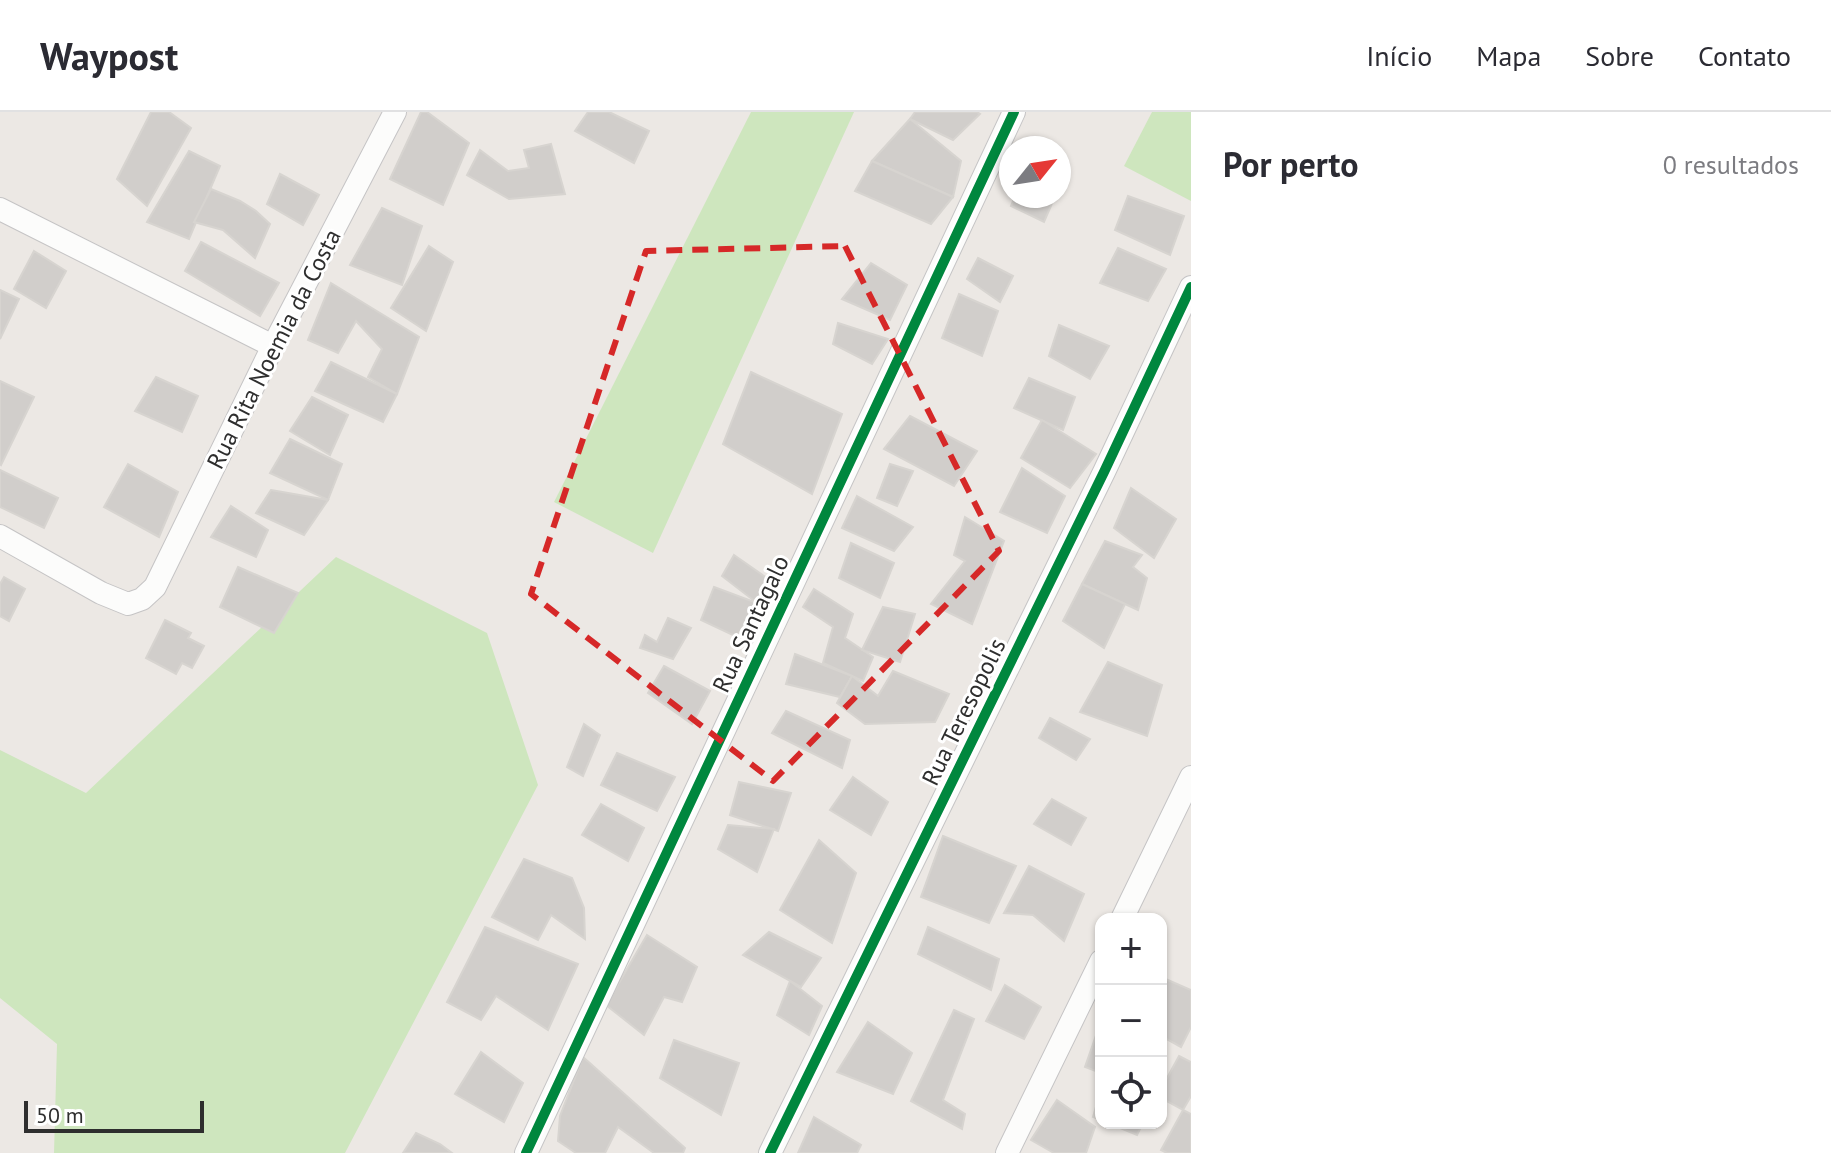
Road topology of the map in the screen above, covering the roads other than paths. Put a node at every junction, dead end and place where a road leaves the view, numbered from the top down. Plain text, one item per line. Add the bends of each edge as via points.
1 (395, 112) edge
2 (1014, 112) edge
3 (0, 209) edge
4 (1191, 287) edge
5 (273, 346) junction
6 (0, 536) edge
7 (1191, 777) edge
8 (1125, 913) edge
9 (1095, 973) edge
10 (526, 1153) edge
11 (770, 1153) edge
12 (1007, 1153) edge

1 - 5 street, Rua Rita Noemia da Costa
2 - 10 street, Rua Santagalo
3 - 5 street
4 - 11 street, Rua Teresopolis
5 - 6 street, Rua Rita Noemia da Costa via 155,587 142,599 128,604 101,593
7 - 8 street
9 - 12 street

